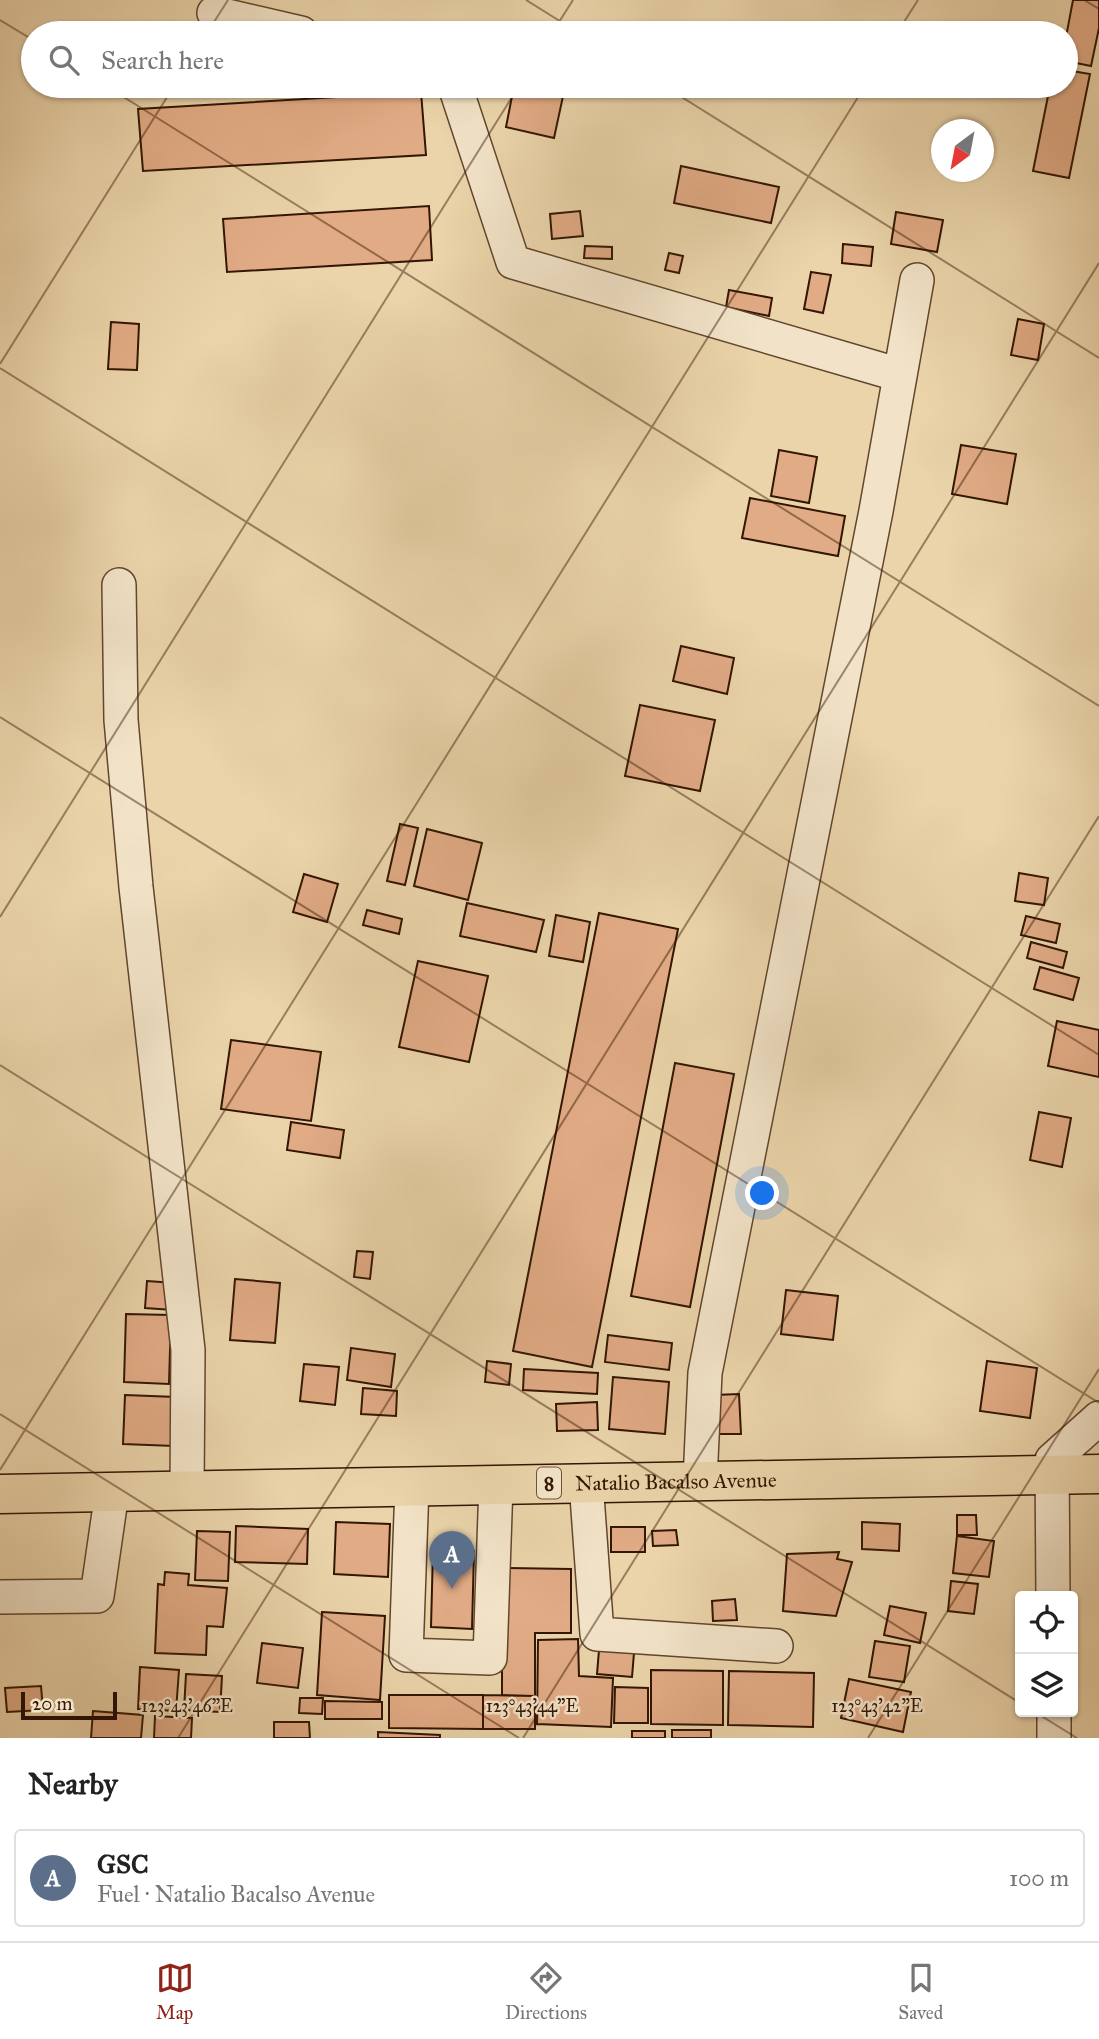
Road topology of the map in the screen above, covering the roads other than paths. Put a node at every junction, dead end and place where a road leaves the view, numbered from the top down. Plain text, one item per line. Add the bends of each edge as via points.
1 (214, 13) dead end
2 (249, 21) edge
3 (459, 98) edge
4 (916, 280) dead end
5 (900, 375) junction
6 (119, 585) dead end
7 (1099, 1418) edge
8 (1099, 1474) edge
9 (1052, 1475) junction
10 (700, 1480) junction
11 (586, 1482) junction
12 (496, 1484) junction
13 (412, 1486) junction
14 (187, 1490) junction
15 (111, 1492) junction
16 (0, 1494) edge
17 (1053, 1591) edge
18 (0, 1597) edge
19 (776, 1646) dead end
20 (1054, 1717) edge
21 (1054, 1738) edge

1 - 2 street
3 - 5 street via 513,262
4 - 5 street
5 - 10 street via 705,1373
6 - 14 street via 121,720 136,887 188,1350
7 - 9 street via 1052,1460
8 - 9 highway, Natalio Bacalso Avenue / 8
9 - 10 highway, Natalio Bacalso Avenue / 8
9 - 17 street
10 - 11 highway, Natalio Bacalso Avenue / 8
11 - 12 highway, Natalio Bacalso Avenue / 8
11 - 19 street via 597,1634
12 - 13 highway, Natalio Bacalso Avenue / 8
12 - 13 street via 490,1658 406,1655
13 - 14 highway, Natalio Bacalso Avenue / 8
14 - 15 highway, Natalio Bacalso Avenue / 8
15 - 16 highway, Natalio Bacalso Avenue / 8
15 - 18 street via 97,1596
20 - 21 street

